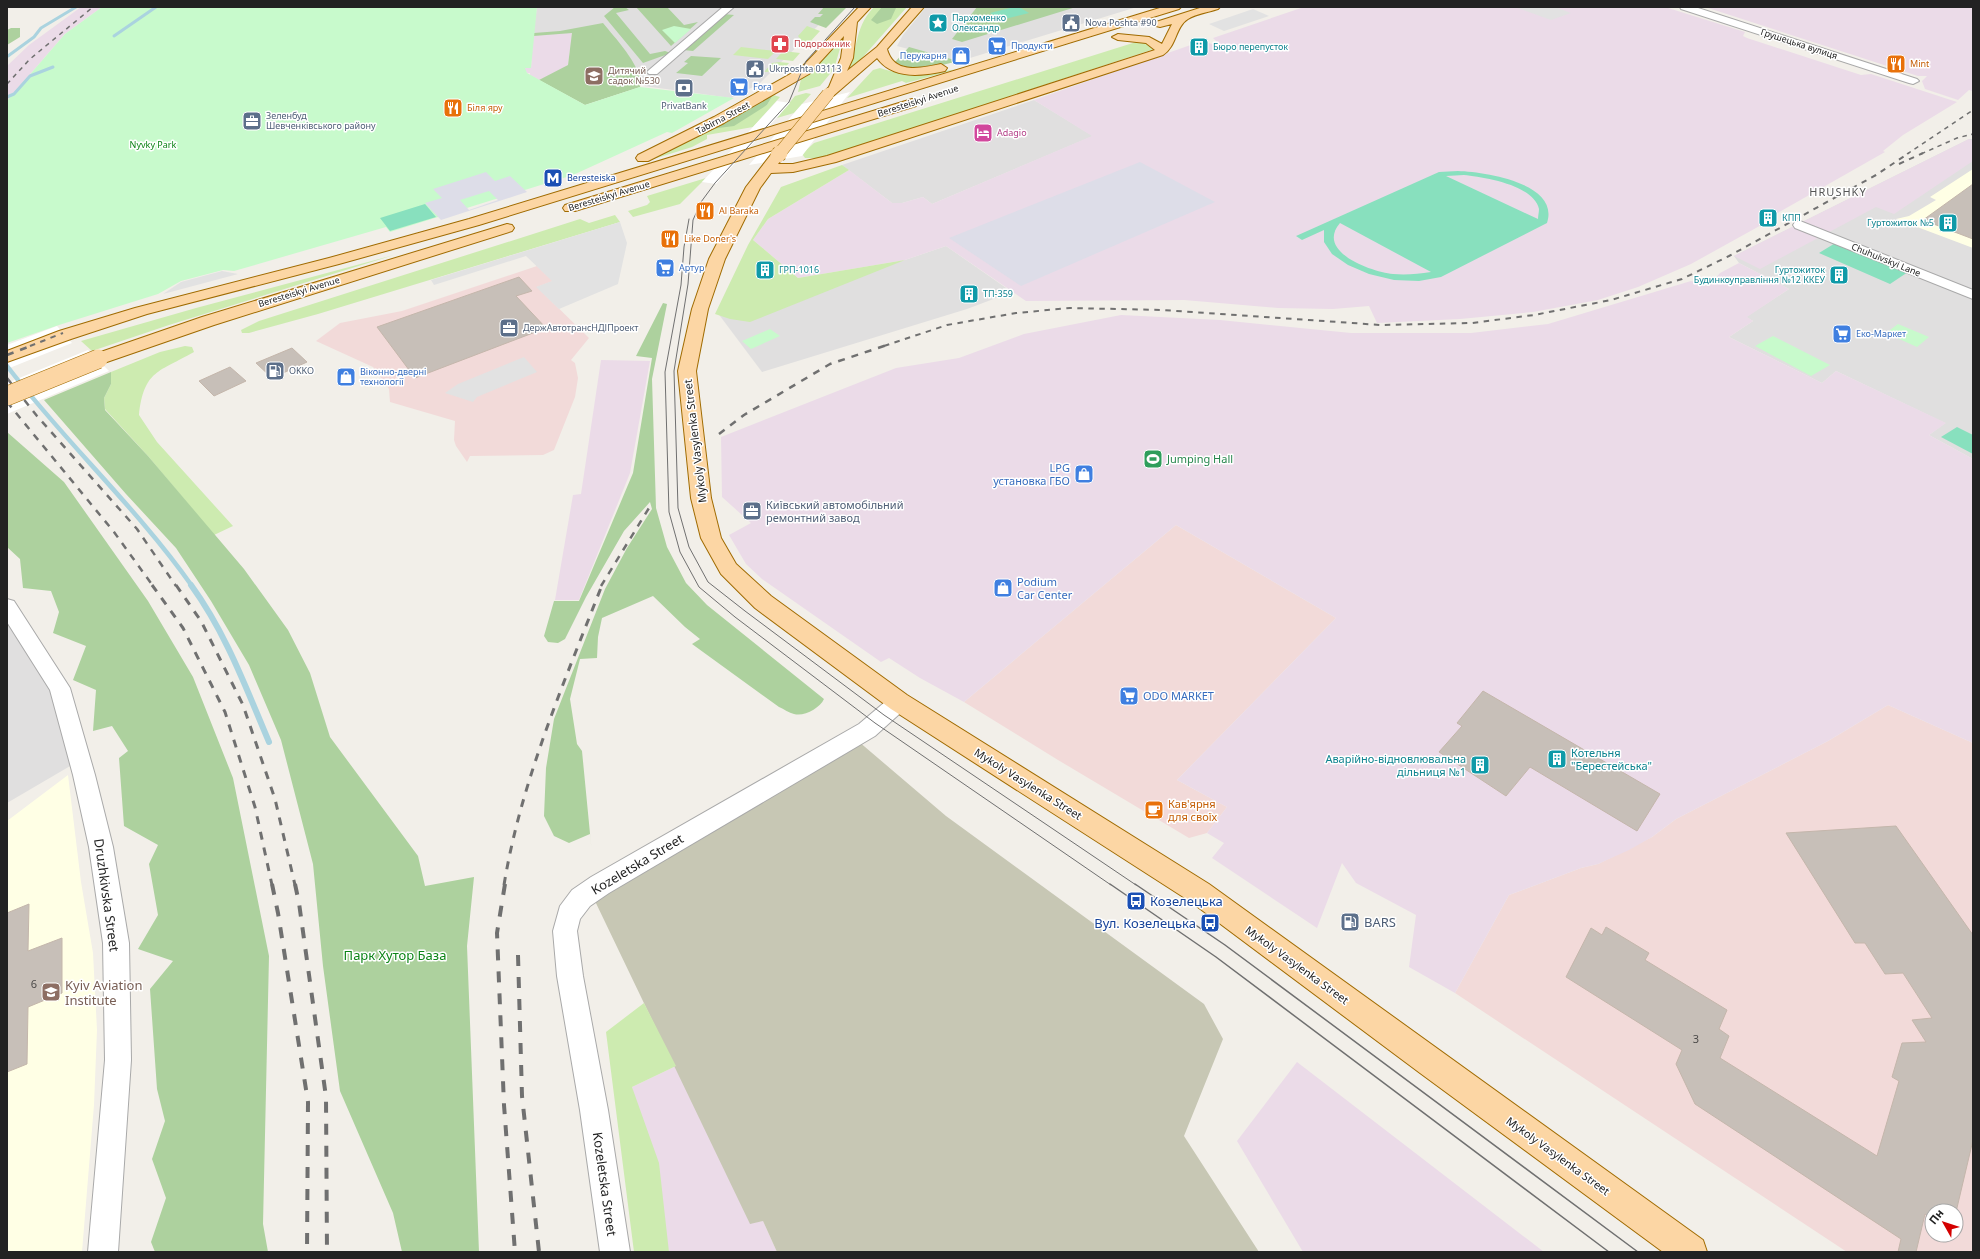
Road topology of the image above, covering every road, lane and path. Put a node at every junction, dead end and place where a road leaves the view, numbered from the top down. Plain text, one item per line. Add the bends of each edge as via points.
1 (729, 7) edge
2 (865, 7) edge
3 (918, 7) edge
4 (1142, 7) edge
5 (1214, 7) edge
6 (1685, 7) edge
7 (1180, 12) edge
8 (852, 22) junction
9 (1118, 37) junction
10 (881, 49) junction
11 (1080, 49) dead end
12 (1163, 50) junction
13 (653, 72) dead end
14 (1913, 81) dead end
15 (831, 91) junction
16 (924, 99) dead end
17 (766, 169) junction
18 (558, 196) junction
19 (1800, 225) dead end
20 (1973, 295) edge
21 (7, 357) edge
22 (7, 396) edge
23 (7, 606) edge
24 (899, 702) junction
25 (103, 1252) edge
26 (615, 1252) edge
27 (1691, 1252) edge

1 - 13 street
2 - 8 main road, Tabirna Street
3 - 10 main road
4 - 10 main road via 937,69 910,71 890,67 882,57
5 - 7 main road, Beresteiskyi Avenue
6 - 14 street, Грушецька вулиця
7 - 9 main road, Beresteiskyi Avenue via 1147,28
7 - 12 main road via 1167,46
7 - 18 main road, Beresteiskyi Avenue
8 - 15 main road via 847,58
8 - 18 main road, Tabirna Street via 811,66 794,78 682,139
9 - 11 main road, Beresteiskyi Avenue
9 - 12 main road via 1149,40
10 - 15 main road
12 - 17 main road via 831,159 793,168
15 - 17 main road, Mykoly Vasylenka Street, bridge
16 - 22 main road, Beresteiskyi Avenue, bridge via 201,323 98,359
17 - 24 main road, Mykoly Vasylenka Street via 753,187 717,259 700,309 687,371 701,498 711,538 728,569 763,602
18 - 21 main road, Beresteiskyi Avenue via 342,259 141,311
19 - 20 street, Chuhuivskyi Lane
23 - 25 street, Druzhkivska Street via 60,688 101,847 116,943 118,1060
24 - 26 street, Kozeletska Street via 866,730 594,889 581,898 569,914 565,931 570,976 594,1110
24 - 27 main road, Mykoly Vasylenka Street via 1200,893

